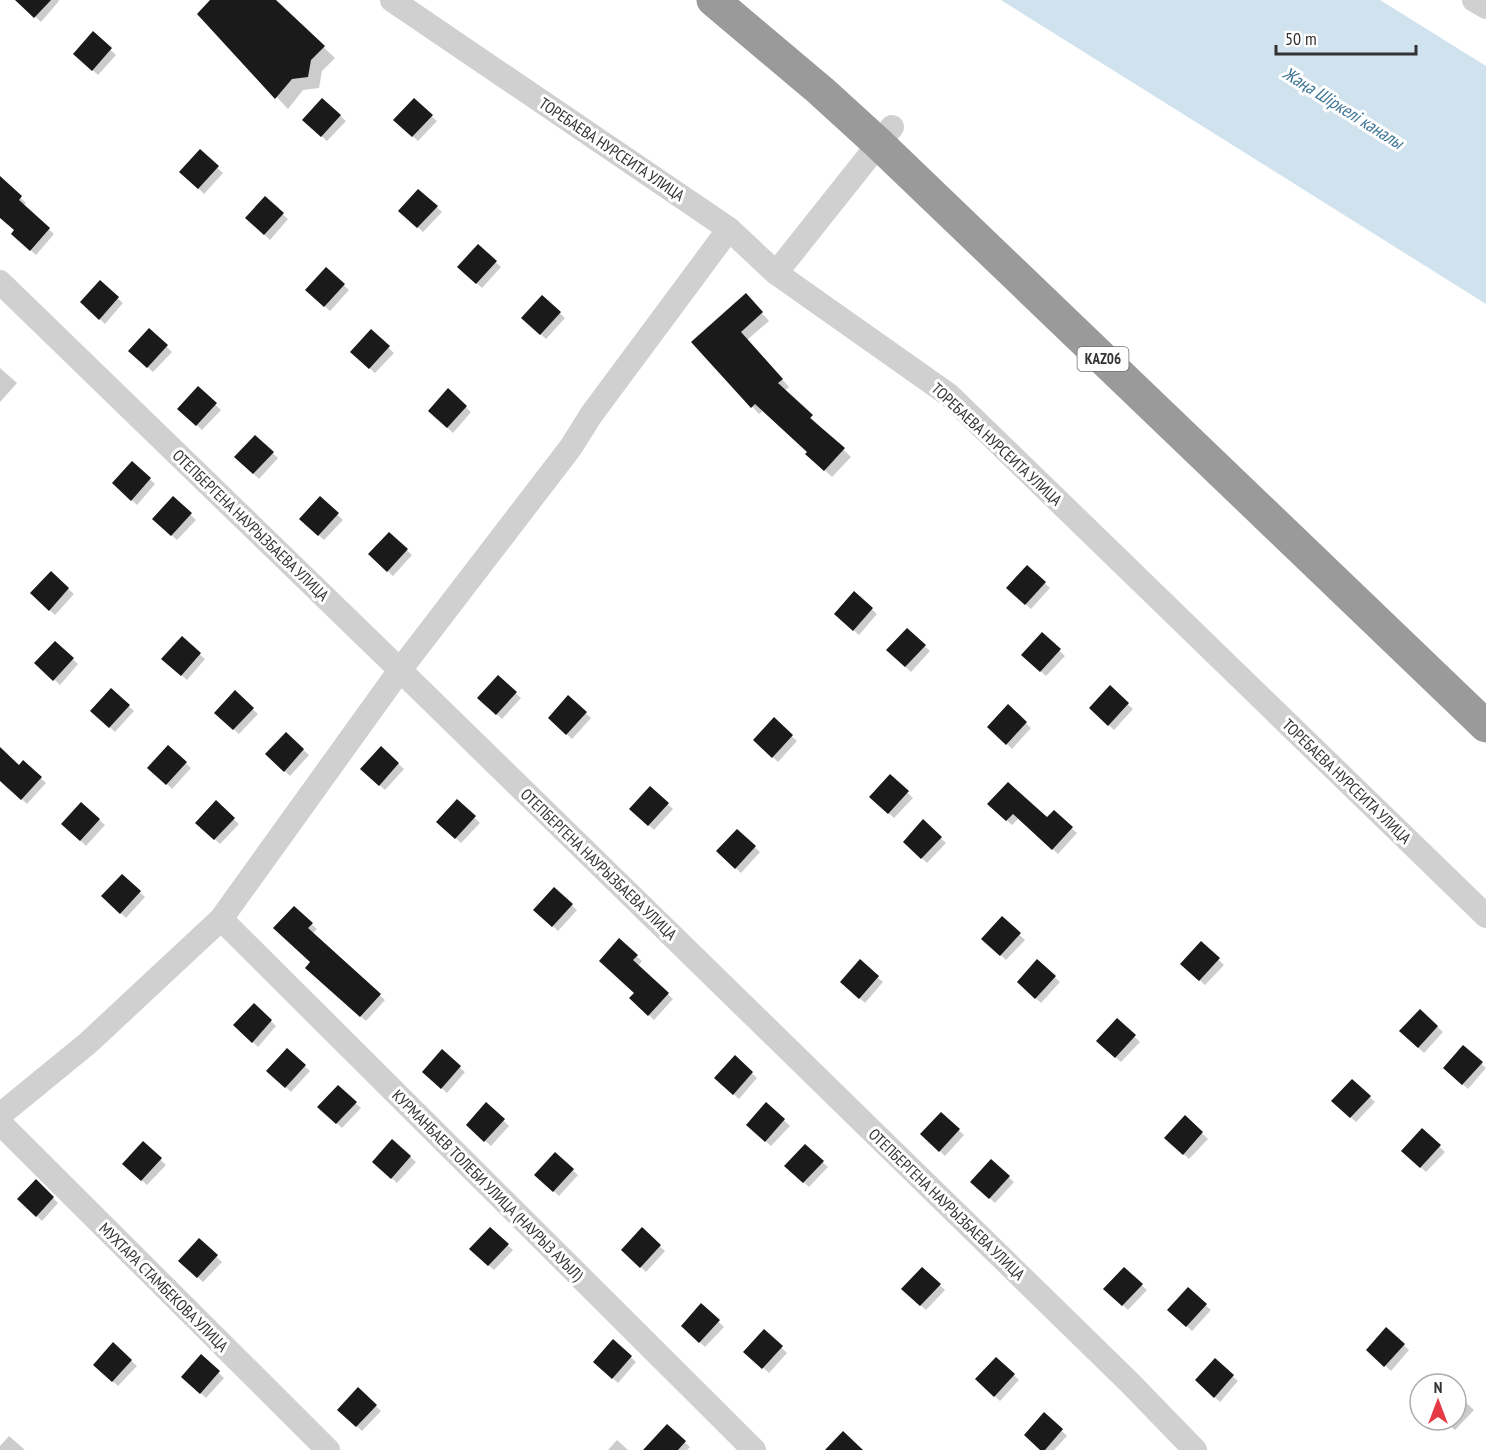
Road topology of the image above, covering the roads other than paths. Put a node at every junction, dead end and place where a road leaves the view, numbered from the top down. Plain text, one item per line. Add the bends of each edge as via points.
1 (392, 0) edge
2 (713, 0) edge
3 (746, 0) edge
4 (1474, 0) edge
5 (1486, 7) edge
6 (885, 135) junction
7 (729, 229) junction
8 (776, 273) junction
9 (0, 282) edge
10 (400, 670) junction
11 (1486, 698) edge
12 (1486, 726) edge
13 (1486, 916) edge
14 (222, 919) junction
15 (0, 1115) edge
16 (0, 1123) edge
17 (328, 1450) edge
18 (754, 1450) edge
19 (1195, 1450) edge

1 - 7 street, ТОРЕБАЕВА НУРСЕИТА УЛИЦА
2 - 6 highway, KАZ06
3 - 6 highway, KАZ06 via 834,74
4 - 5 street
6 - 8 street
6 - 11 highway, KАZ06
6 - 12 highway, KАZ06
7 - 8 street, ТОРЕБАЕВА НУРСЕИТА УЛИЦА
7 - 10 street via 571,447
8 - 13 street, ТОРЕБАЕВА НУРСЕИТА УЛИЦА via 949,395
9 - 10 street, ОТЕПБЕРГЕНА НАУРЫЗБАЕВА УЛИЦА
10 - 14 street
10 - 19 street, ОТЕПБЕРГЕНА НАУРЫЗБАЕВА УЛИЦА
14 - 15 street via 88,1043
14 - 18 street, КУРМАНБАЕВ ТОЛЕБИ УЛИЦА (НАУРЫЗ АУЫЛ)
16 - 17 street, МУХТАРА СТАМБЕКОВА УЛИЦА

